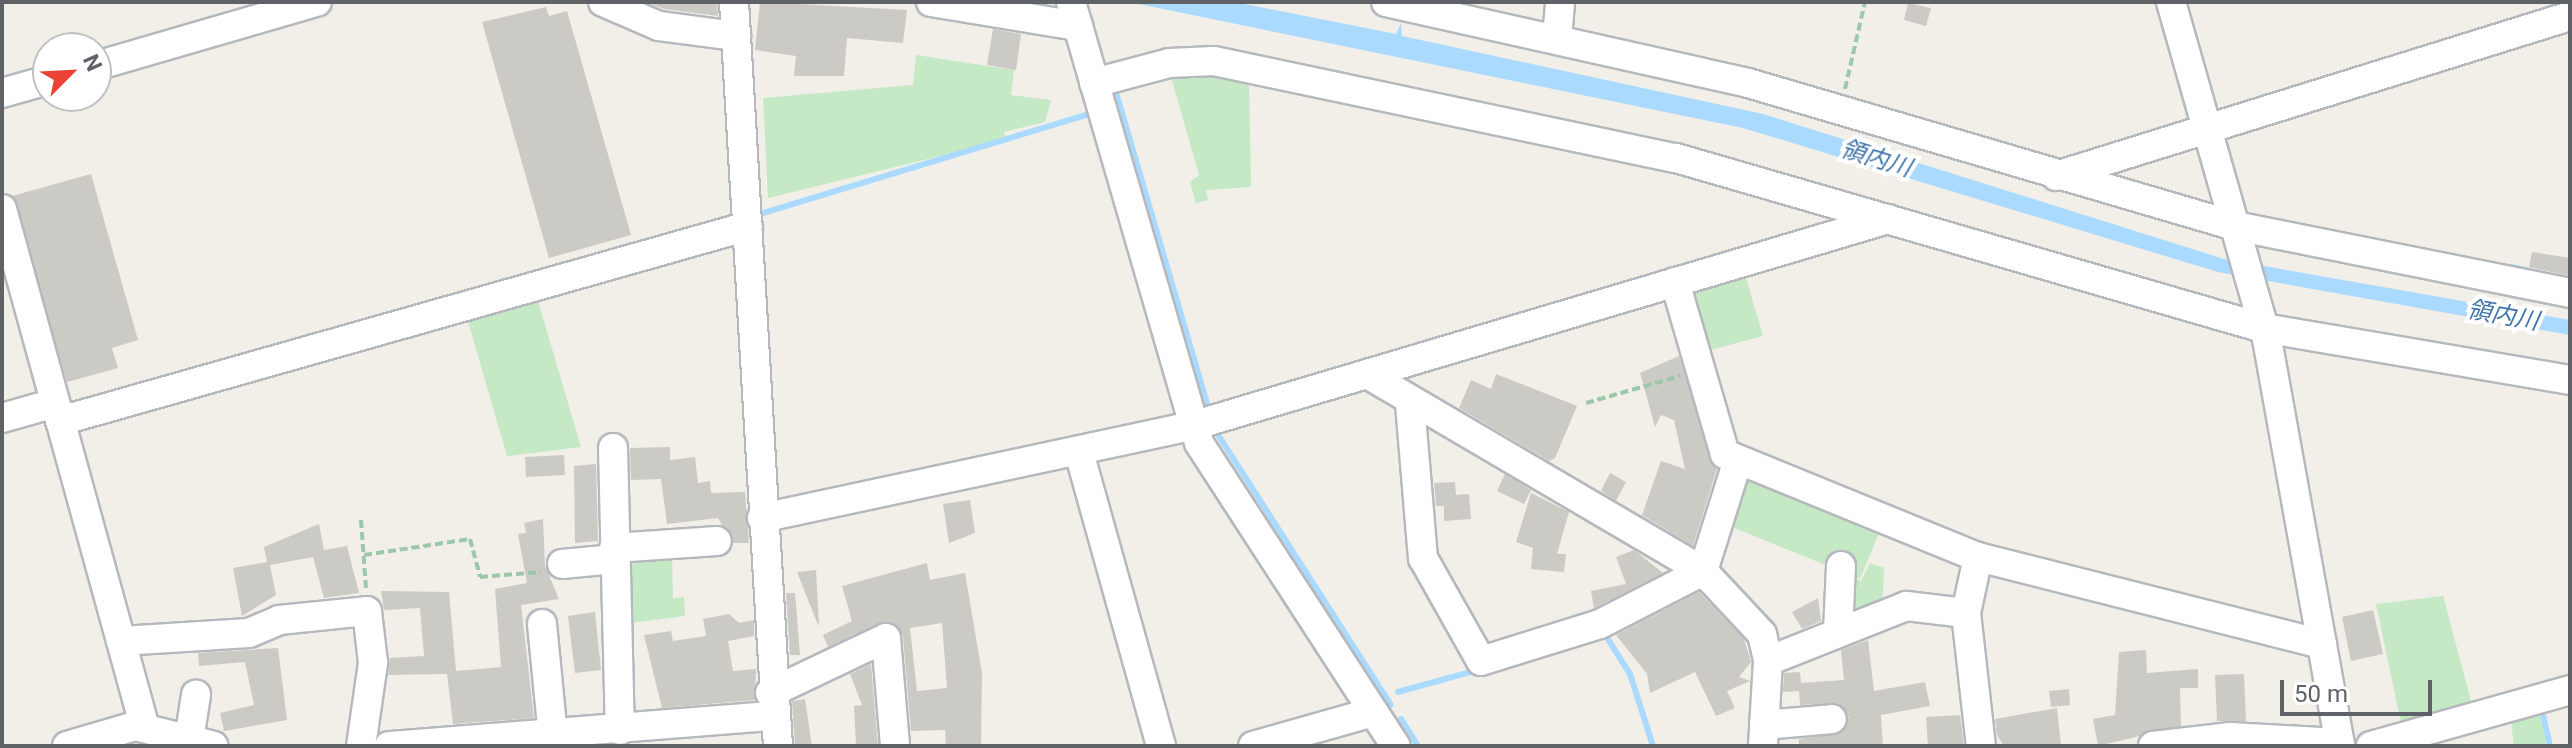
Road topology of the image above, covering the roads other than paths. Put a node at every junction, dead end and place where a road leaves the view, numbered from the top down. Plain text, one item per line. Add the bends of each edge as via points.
1 (317, 2) edge
2 (603, 2) edge
3 (734, 2) edge
4 (931, 2) edge
5 (1560, 2) edge
6 (2171, 2) edge
7 (1397, 3) edge
8 (1075, 16) edge
9 (2570, 16) edge
10 (736, 36) junction
11 (1557, 38) junction
12 (112, 61) edge
13 (1094, 83) junction
14 (32, 85) edge
15 (2, 93) edge
16 (2207, 126) junction
17 (2056, 176) junction
18 (2, 209) edge
19 (1888, 219) junction
20 (748, 226) junction
21 (2237, 232) junction
22 (1675, 282) junction
23 (2570, 293) edge
24 (2261, 318) junction
25 (1367, 374) junction
26 (2570, 380) edge
27 (1410, 404) junction
28 (58, 412) junction
29 (2, 418) edge
30 (1192, 426) junction
31 (613, 448) dead end
32 (1079, 452) junction
33 (1738, 460) junction
34 (762, 518) junction
35 (717, 541) dead end
36 (614, 554) junction
37 (1978, 557) junction
38 (562, 564) road end
39 (1841, 566) dead end
40 (1703, 571) junction
41 (1966, 613) junction
42 (542, 624) dead end
43 (1838, 632) junction
44 (121, 641) junction
45 (2322, 644) junction
46 (1768, 661) junction
47 (2570, 690) edge
48 (196, 695) dead end
49 (771, 704) junction
50 (1373, 712) junction
51 (1832, 719) dead end
52 (151, 735) edge
53 (613, 735) edge
54 (553, 736) junction
55 (1763, 736) edge
56 (202, 743) edge
57 (417, 745) edge
58 (1257, 745) edge
59 (2339, 745) edge
60 (67, 746) edge
61 (361, 746) edge
62 (389, 746) edge
63 (778, 746) edge
64 (895, 746) edge
65 (1161, 746) edge
66 (1396, 746) edge
67 (1981, 746) edge
68 (2153, 746) edge
69 (2371, 746) edge

1 - 12 street
2 - 10 street via 659,26
3 - 10 street
4 - 8 street
5 - 11 street
6 - 16 street
7 - 11 street
8 - 13 street
9 - 16 street
10 - 20 street
11 - 17 street via 1839,110
13 - 19 street via 1169,63 1214,61 1676,158
13 - 30 street
14 - 15 street
16 - 17 street
16 - 21 street
17 - 21 street
18 - 28 street
19 - 22 street
19 - 24 street
20 - 28 street
20 - 34 street
21 - 23 street
21 - 24 street
22 - 25 street
22 - 33 street via 1725,454
24 - 26 street
24 - 45 street
25 - 27 street
25 - 30 street
27 - 40 street
27 - 40 street via 1423,558 1481,661 1600,624
28 - 29 street
28 - 44 street
30 - 32 street
30 - 50 street
31 - 36 street
32 - 34 street
32 - 65 street
33 - 37 street
33 - 40 street
34 - 49 street
35 - 36 street
36 - 38 street
36 - 53 street
37 - 41 street
37 - 45 street
39 - 43 street
40 - 46 street via 1762,634
41 - 43 street via 1906,606
41 - 67 street
42 - 54 street
43 - 46 street
44 - 52 street
44 - 61 street via 249,633 279,620 367,611 373,663
45 - 59 street
46 - 55 street
47 - 69 street
48 - 56 street
49 - 53 street
49 - 63 street
49 - 64 street via 886,638
50 - 58 street
50 - 66 street
51 - 55 street
52 - 56 street
52 - 60 street
53 - 54 street
54 - 57 street
57 - 62 street
59 - 68 street via 2230,737

